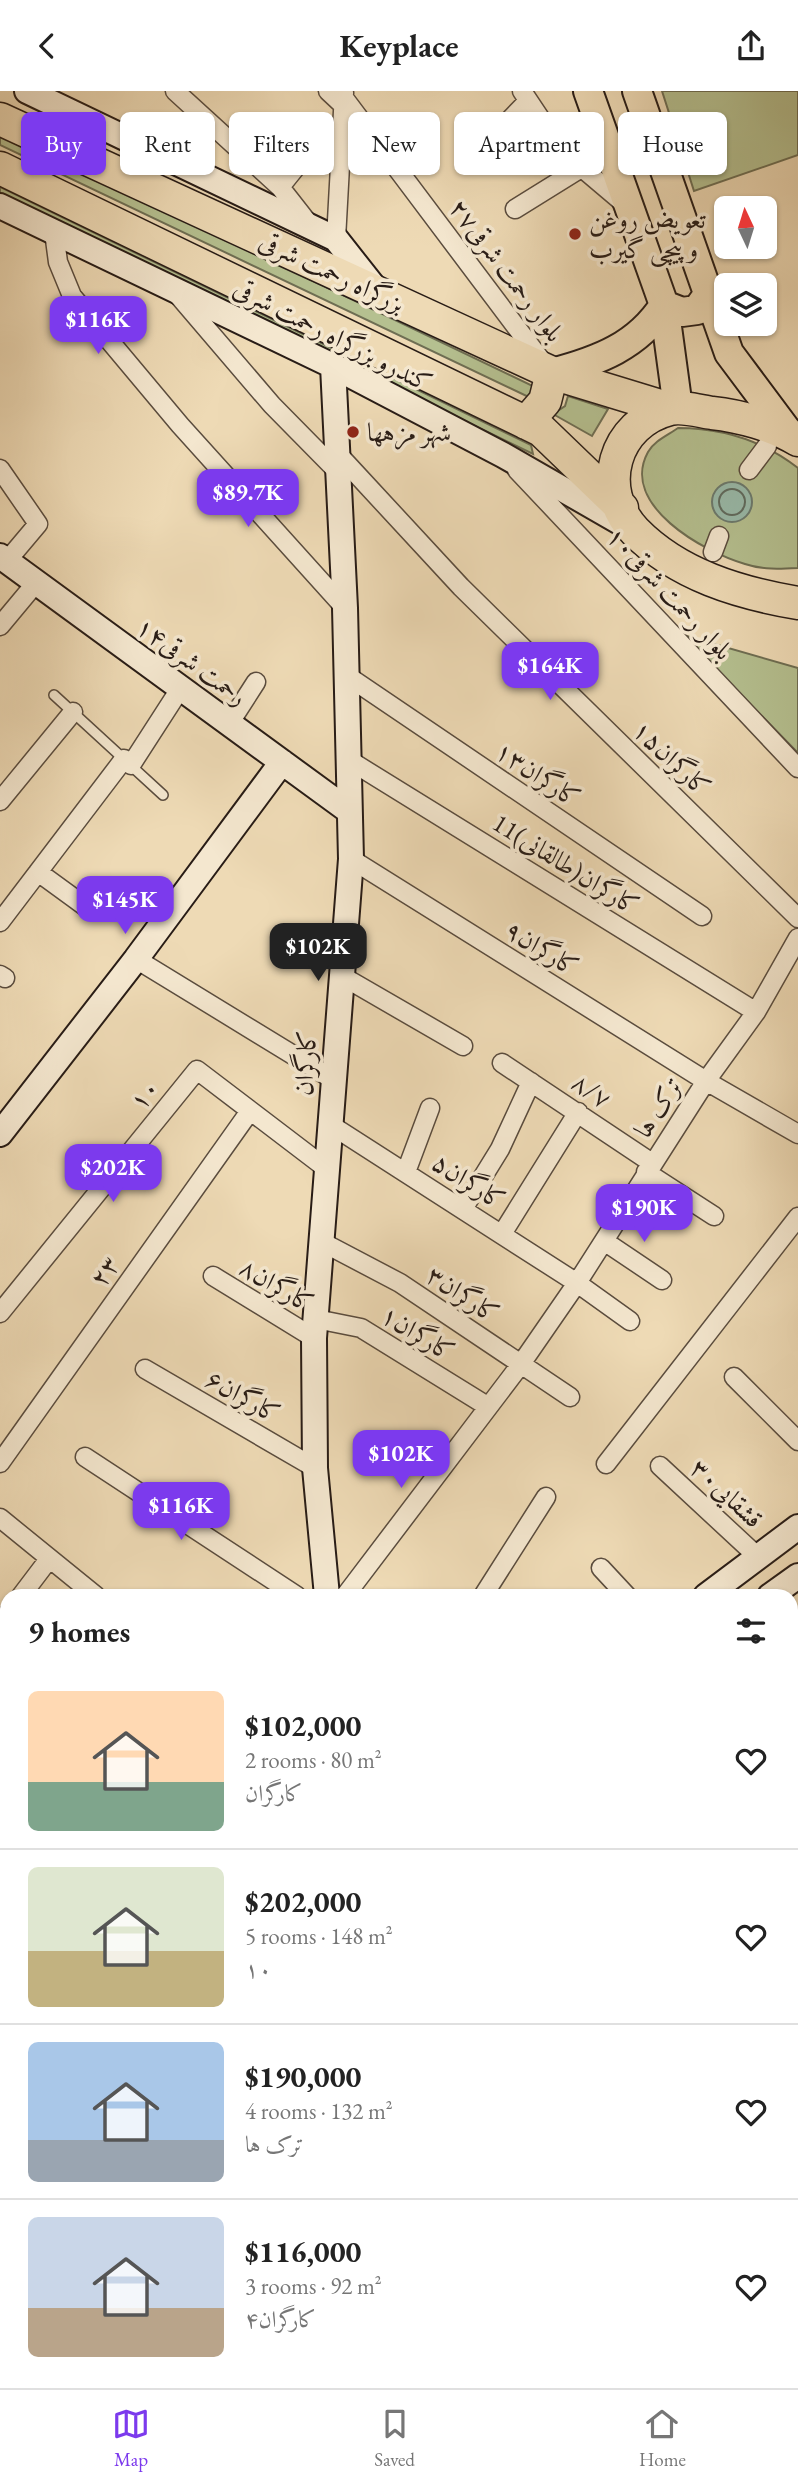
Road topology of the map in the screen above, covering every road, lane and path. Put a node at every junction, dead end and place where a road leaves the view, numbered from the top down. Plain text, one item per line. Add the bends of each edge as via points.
1 (27, 91) edge
2 (175, 91) edge
3 (588, 91) edge
4 (637, 91) edge
5 (525, 96) edge
6 (340, 97) edge
7 (198, 112) edge
8 (512, 112) edge
9 (536, 112) edge
10 (0, 119) edge
11 (215, 127) edge
12 (120, 136) edge
13 (0, 168) edge
14 (201, 175) edge
15 (290, 175) edge
16 (570, 175) edge
17 (589, 175) edge
18 (280, 187) junction
19 (0, 206) edge
20 (515, 209) dead end
21 (632, 211) junction
22 (312, 228) junction
23 (54, 232) junction
24 (336, 239) junction
25 (172, 288) junction
26 (380, 294) junction
27 (707, 296) junction
28 (664, 305) junction
29 (333, 366) junction
30 (552, 373) junction
31 (674, 409) junction
32 (526, 423) junction
33 (785, 441) edge
34 (503, 454) junction
35 (337, 462) junction
36 (0, 469) edge
37 (749, 470) dead end
38 (628, 519) junction
39 (3, 559) edge
40 (35, 584) junction
41 (798, 603) edge
42 (345, 608) junction
43 (0, 626) edge
44 (346, 675) junction
45 (256, 682) dead end
46 (180, 689) junction
47 (54, 695) dead end
48 (73, 712) junction
49 (229, 724) junction
50 (349, 760) junction
51 (127, 762) junction
52 (282, 762) junction
53 (798, 768) edge
54 (163, 795) dead end
55 (0, 801) edge
56 (349, 811) junction
57 (351, 859) junction
58 (38, 872) junction
59 (86, 908) dead end
60 (702, 916) dead end
61 (798, 918) edge
62 (0, 922) edge
63 (798, 939) edge
64 (136, 959) junction
65 (342, 976) junction
66 (756, 1012) junction
67 (463, 1046) dead end
68 (502, 1063) dead end
69 (334, 1080) junction
70 (706, 1081) junction
71 (531, 1082) junction
72 (430, 1108) dead end
73 (250, 1111) junction
74 (578, 1112) junction
75 (331, 1125) junction
76 (0, 1133) edge
77 (798, 1134) edge
78 (649, 1167) junction
79 (327, 1169) junction
80 (406, 1173) junction
81 (463, 1209) junction
82 (713, 1216) dead end
83 (798, 1217) edge
84 (502, 1234) junction
85 (604, 1241) junction
86 (322, 1242) junction
87 (213, 1276) dead end
88 (662, 1280) dead end
89 (578, 1283) junction
90 (0, 1313) edge
91 (631, 1321) dead end
92 (315, 1328) junction
93 (521, 1364) junction
94 (145, 1369) dead end
95 (734, 1377) dead end
96 (570, 1397) dead end
97 (487, 1406) junction
98 (798, 1441) edge
99 (85, 1457) dead end
100 (0, 1463) edge
101 (606, 1464) dead end
102 (660, 1466) dead end
103 (315, 1468) junction
104 (546, 1497) dead end
105 (0, 1518) edge
106 (798, 1527) edge
107 (758, 1557) junction
108 (49, 1559) junction
109 (601, 1568) dead end
110 (798, 1576) edge
111 (26, 1589) edge
112 (87, 1589) edge
113 (286, 1589) edge
114 (326, 1589) edge
115 (350, 1589) edge
116 (487, 1589) edge
117 (621, 1589) edge
118 (715, 1589) edge
119 (780, 1589) edge

1 - 12 street
2 - 7 street
3 - 21 main road
4 - 27 main road
5 - 8 street
5 - 9 street
6 - 24 street
6 - 30 street, بلوار رحمت شرقی۲۷
10 - 26 highway, بزرگراه رحمت شرقی
11 - 18 street
13 - 32 highway, بزرگراه رحمت شرقی
14 - 22 street
15 - 18 street
16 - 20 street
17 - 21 street
18 - 22 street
19 - 23 street, کندرو بزرگراه رحمت شرقی
21 - 28 main road
22 - 24 street
23 - 25 street, کندرو بزرگراه رحمت شرقی
23 - 42 street via 58,262 72,296 180,425
24 - 26 street
25 - 29 street, کندرو بزرگراه رحمت شرقی
25 - 35 street, ۱۵کارگران via 272,405
26 - 30 highway, بزرگراه رحمت شرقی
27 - 28 main road via 697,310 682,312
27 - 33 main road via 729,353
28 - 30 main road via 652,324 630,343 584,365
28 - 31 main road
29 - 34 street, کندرو بزرگراه رحمت شرقی
29 - 35 street, کارگران
30 - 31 highway, بزرگراه رحمت شرقی
30 - 32 highway via 545,401
31 - 33 highway, بزرگراه رحمت شرقی via 736,416
31 - 38 highway via 635,426 622,441 614,461 613,482
32 - 38 highway, بزرگراه رحمت شرقی via 541,430
33 - 37 street
34 - 38 street, کندرو بزرگراه رحمت شرقی
34 - 53 street, ۱۰بلوار رحمت شرقی
35 - 42 street, کارگران
35 - 61 street, ۱۵کارگران
36 - 39 street via 38,524
38 - 41 highway, بزرگراه رحمت شرقی via 670,560 700,575 752,596
39 - 40 street, ۱۴رحمت شرقی
40 - 43 street
40 - 46 street, ۱۴رحمت شرقی
42 - 44 street, کارگران
44 - 50 street, کارگران
44 - 60 street, کارگران۱۳
45 - 49 street
46 - 49 street, ۱۴رحمت شرقی
46 - 51 street
47 - 48 lane
48 - 51 lane
48 - 55 street
49 - 52 street, ۱۴رحمت شرقی
50 - 56 street, کارگران
50 - 66 street, 11کارگران(طالقانی)
51 - 54 lane
51 - 58 street
52 - 56 street, ۱۴رحمت شرقی
52 - 64 street
56 - 57 street, کارگران
57 - 65 street, کارگران
57 - 70 street, کارگران۹
58 - 59 street
58 - 62 street
63 - 66 street, ترک ها
64 - 69 street
64 - 76 street
65 - 67 street
65 - 69 street, کارگران
66 - 70 street, ترک ها
68 - 71 street, ۸/۷
69 - 75 street, کارگران
70 - 77 street, کارگران۹
70 - 78 street, ترک ها
71 - 74 street, ۸/۷
71 - 81 street via 500,1149
72 - 80 street
73 - 79 street
73 - 90 street, ۱۰ via 197,1070
73 - 100 street, ۲۳
74 - 78 street, ۸/۷
74 - 84 street
75 - 79 street, کارگران
75 - 80 street, کارگران۵
78 - 82 street, ۸/۷
78 - 85 street, ترک ها
79 - 86 street, کارگران
80 - 81 street, کارگران۵
81 - 84 street, کارگران۵
83 - 101 street
84 - 89 street, کارگران۵
85 - 88 street
85 - 89 street, ترک ها
86 - 92 street, کارگران
86 - 93 street, کارگران۳ via 400,1283
87 - 92 street, کارگران۸
89 - 91 street, کارگران۵
89 - 93 street, ترک ها
92 - 97 street, ۱کارگران via 361,1328
92 - 103 street, کارگران
93 - 96 street, کارگران۳
93 - 97 street, ترک ها
94 - 103 street, ۶کارگران
95 - 98 street
97 - 115 street, ترک ها
99 - 113 street
102 - 107 street, قشقایی۳۰
103 - 114 street, کارگران
104 - 116 street
105 - 108 street
106 - 107 street
107 - 118 street
108 - 111 street
108 - 112 street
109 - 117 street
110 - 119 street

